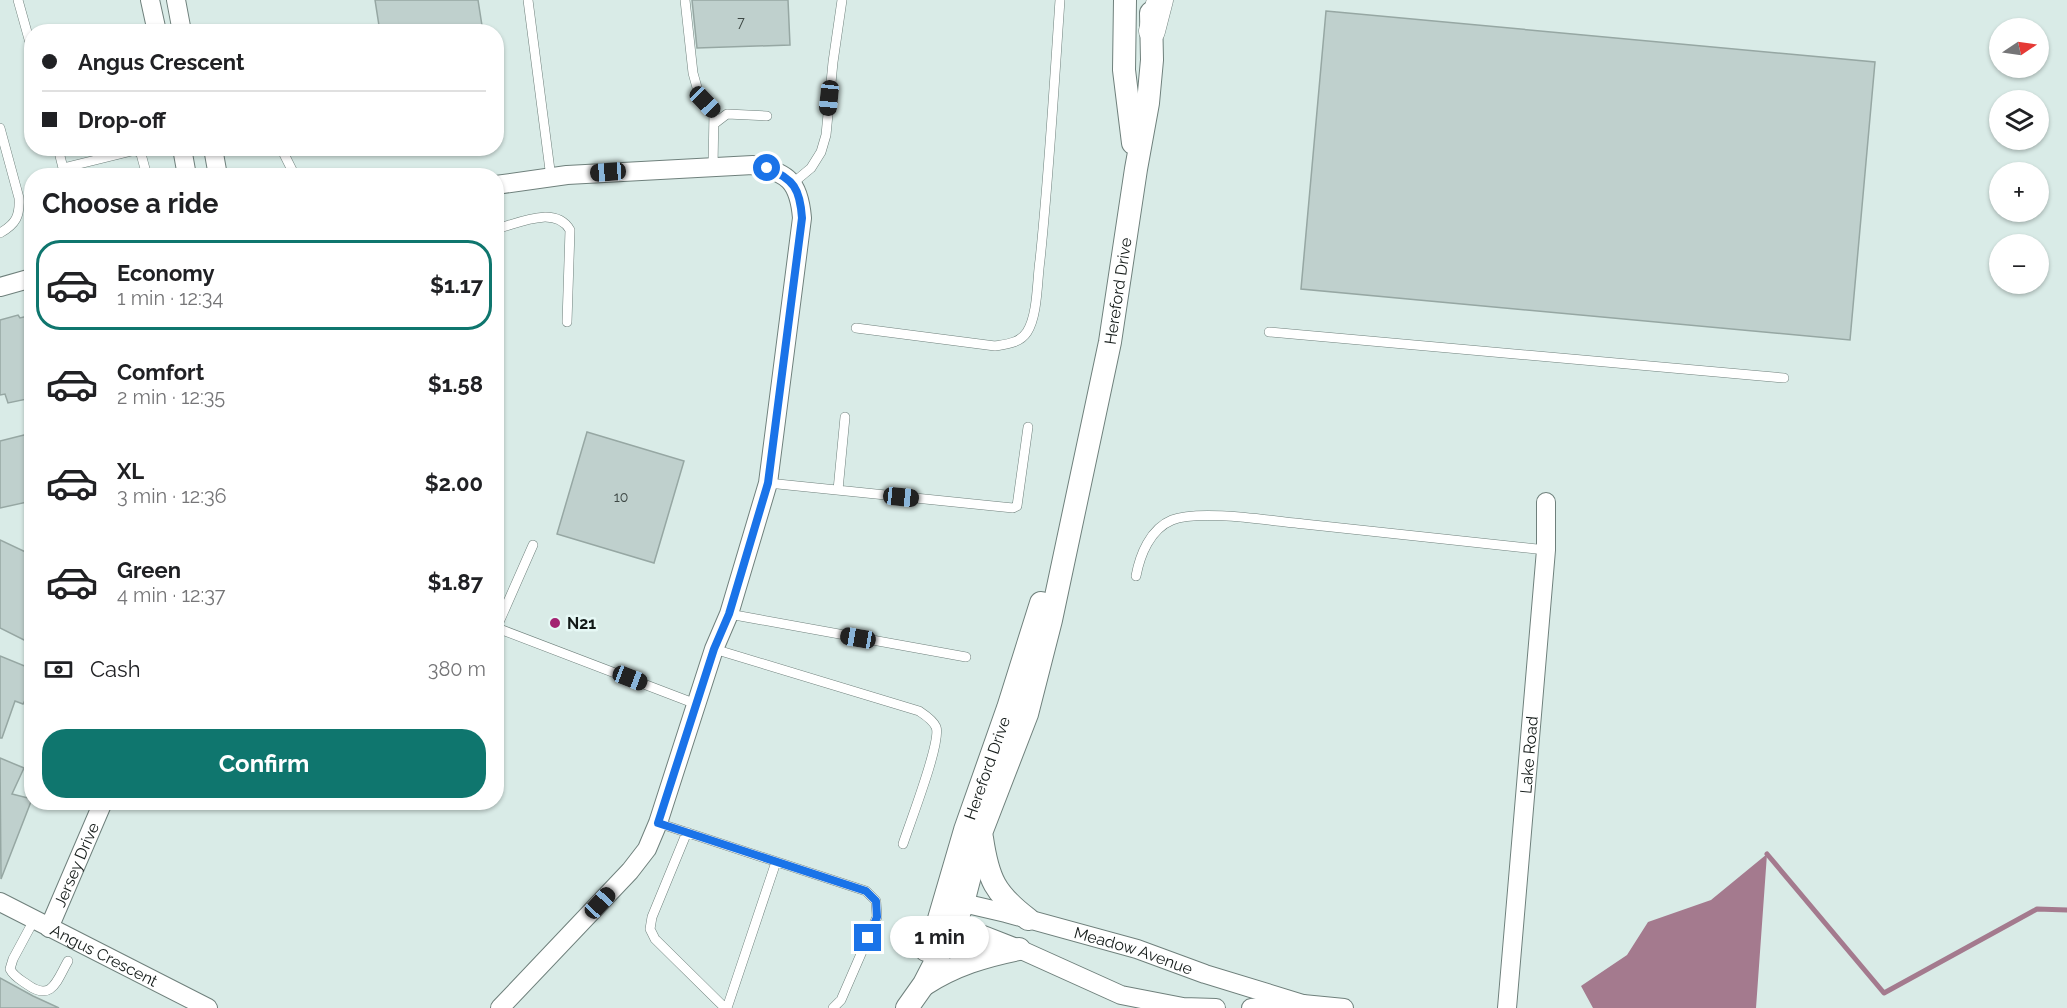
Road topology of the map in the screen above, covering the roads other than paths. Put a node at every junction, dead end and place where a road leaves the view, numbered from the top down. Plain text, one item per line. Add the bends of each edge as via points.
1 (18, 0) edge
2 (150, 0) edge
3 (176, 0) edge
4 (528, 0) edge
5 (685, 0) edge
6 (842, 0) edge
7 (1060, 0) edge
8 (1125, 0) edge
9 (1151, 0) edge
10 (1160, 0) edge
11 (25, 24) edge
12 (155, 24) edge
13 (180, 24) edge
14 (1152, 32) junction
15 (767, 116) dead end
16 (714, 124) junction
17 (0, 128) edge
18 (116, 156) edge
19 (712, 166) junction
20 (77, 168) edge
21 (1136, 169) junction
22 (550, 178) junction
23 (793, 183) junction
24 (504, 184) edge
25 (504, 227) edge
26 (0, 233) edge
27 (24, 280) edge
28 (0, 286) edge
29 (567, 322) dead end
30 (856, 328) dead end
31 (1269, 332) dead end
32 (1784, 378) dead end
33 (845, 417) dead end
34 (1028, 427) dead end
35 (768, 483) junction
36 (838, 490) junction
37 (1546, 502) dead end
38 (1071, 520) junction
39 (533, 545) dead end
40 (1546, 550) junction
41 (1136, 576) dead end
42 (504, 613) edge
43 (729, 614) junction
44 (504, 632) edge
45 (714, 649) junction
46 (966, 657) dead end
47 (696, 704) junction
48 (98, 810) edge
49 (658, 823) junction
50 (687, 832) junction
51 (981, 833) junction
52 (903, 844) dead end
53 (776, 862) junction
54 (0, 902) edge
55 (951, 911) junction
56 (1028, 919) junction
57 (42, 924) junction
58 (1018, 949) junction
59 (68, 961) dead end
60 (924, 984) junction
61 (1302, 1004) junction
62 (208, 1008) edge
63 (500, 1008) edge
64 (726, 1008) edge
65 (833, 1008) edge
66 (890, 1008) edge
67 (907, 1008) edge
68 (1216, 1008) edge
69 (1251, 1008) edge
70 (1344, 1008) edge
71 (1507, 1008) edge

1 - 11 lane
2 - 12 street
3 - 13 street
4 - 22 lane
5 - 16 lane via 693,73 698,91 714,111
6 - 23 lane via 822,153
7 - 30 lane via 1046,201 1036,292 1027,332 1020,340 995,346
8 - 21 street, Hereford Drive via 1124,70
9 - 14 street, Hereford Drive
10 - 14 main road
14 - 21 street, Hereford Drive via 1148,103
15 - 16 lane via 727,114
16 - 19 lane
17 - 26 lane via 20,209 18,219
18 - 20 lane
19 - 22 street
19 - 23 street via 753,165 783,174
21 - 38 street, Hereford Drive via 1110,342
22 - 24 street
23 - 35 street via 802,218
25 - 29 lane via 547,217 561,219 570,230
27 - 28 street
31 - 32 lane
33 - 36 lane
34 - 36 lane via 1017,506 1013,508
35 - 36 lane
35 - 43 street
37 - 40 street, Lake Road
38 - 51 street, Hereford Drive via 1027,714
38 - 55 street, Hereford Drive via 965,830
39 - 42 lane
40 - 41 lane via 1188,516 1157,530 1139,559
40 - 71 street, Lake Road
43 - 45 street
43 - 46 lane
44 - 47 lane
45 - 47 street
45 - 52 lane via 919,711 930,718 936,727 936,745
47 - 49 street
48 - 57 street, Jersey Drive
49 - 50 lane
49 - 63 street via 647,849 630,871
50 - 53 lane
50 - 64 lane via 650,929 654,939
51 - 55 street, Hereford Drive
51 - 56 street via 985,858 997,889 1006,902
53 - 64 lane
53 - 65 lane via 866,891 876,901 877,917 841,1000
54 - 57 street, Angus Crescent
55 - 56 street, Meadow Avenue
55 - 58 street via 990,938
55 - 60 street, Hereford Drive
55 - 66 street, Hereford Drive via 909,984
56 - 61 street, Meadow Avenue via 1137,949
57 - 59 lane via 13,959 13,975 41,992 48,992
57 - 62 street, Angus Crescent
58 - 60 street via 974,959
58 - 68 street via 1121,994 1183,1007
60 - 67 street, Hereford Drive
61 - 69 street, Meadow Avenue
61 - 70 street, Meadow Avenue

